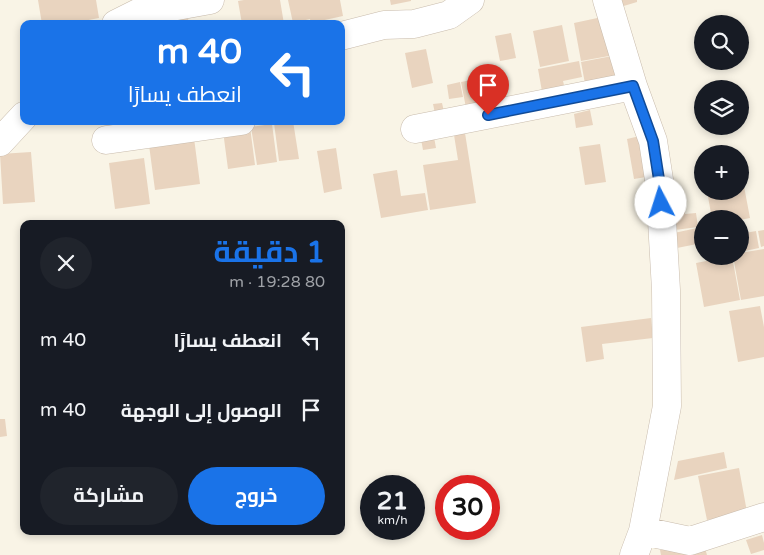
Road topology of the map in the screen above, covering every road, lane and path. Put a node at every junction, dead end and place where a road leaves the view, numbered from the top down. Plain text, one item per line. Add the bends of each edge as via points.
1 (210, 0) edge
2 (470, 0) edge
3 (607, 0) edge
4 (123, 20) edge
5 (345, 35) edge
6 (633, 86) junction
7 (20, 120) edge
8 (213, 125) edge
9 (415, 129) dead end
10 (106, 140) dead end
11 (0, 142) edge
12 (764, 516) edge
13 (638, 543) edge

1 - 4 street via 138,12
2 - 5 street via 449,15
3 - 6 street
6 - 9 street
6 - 13 street via 653,141 660,186 666,290 667,406
7 - 11 street
8 - 10 street
12 - 13 street via 690,541

